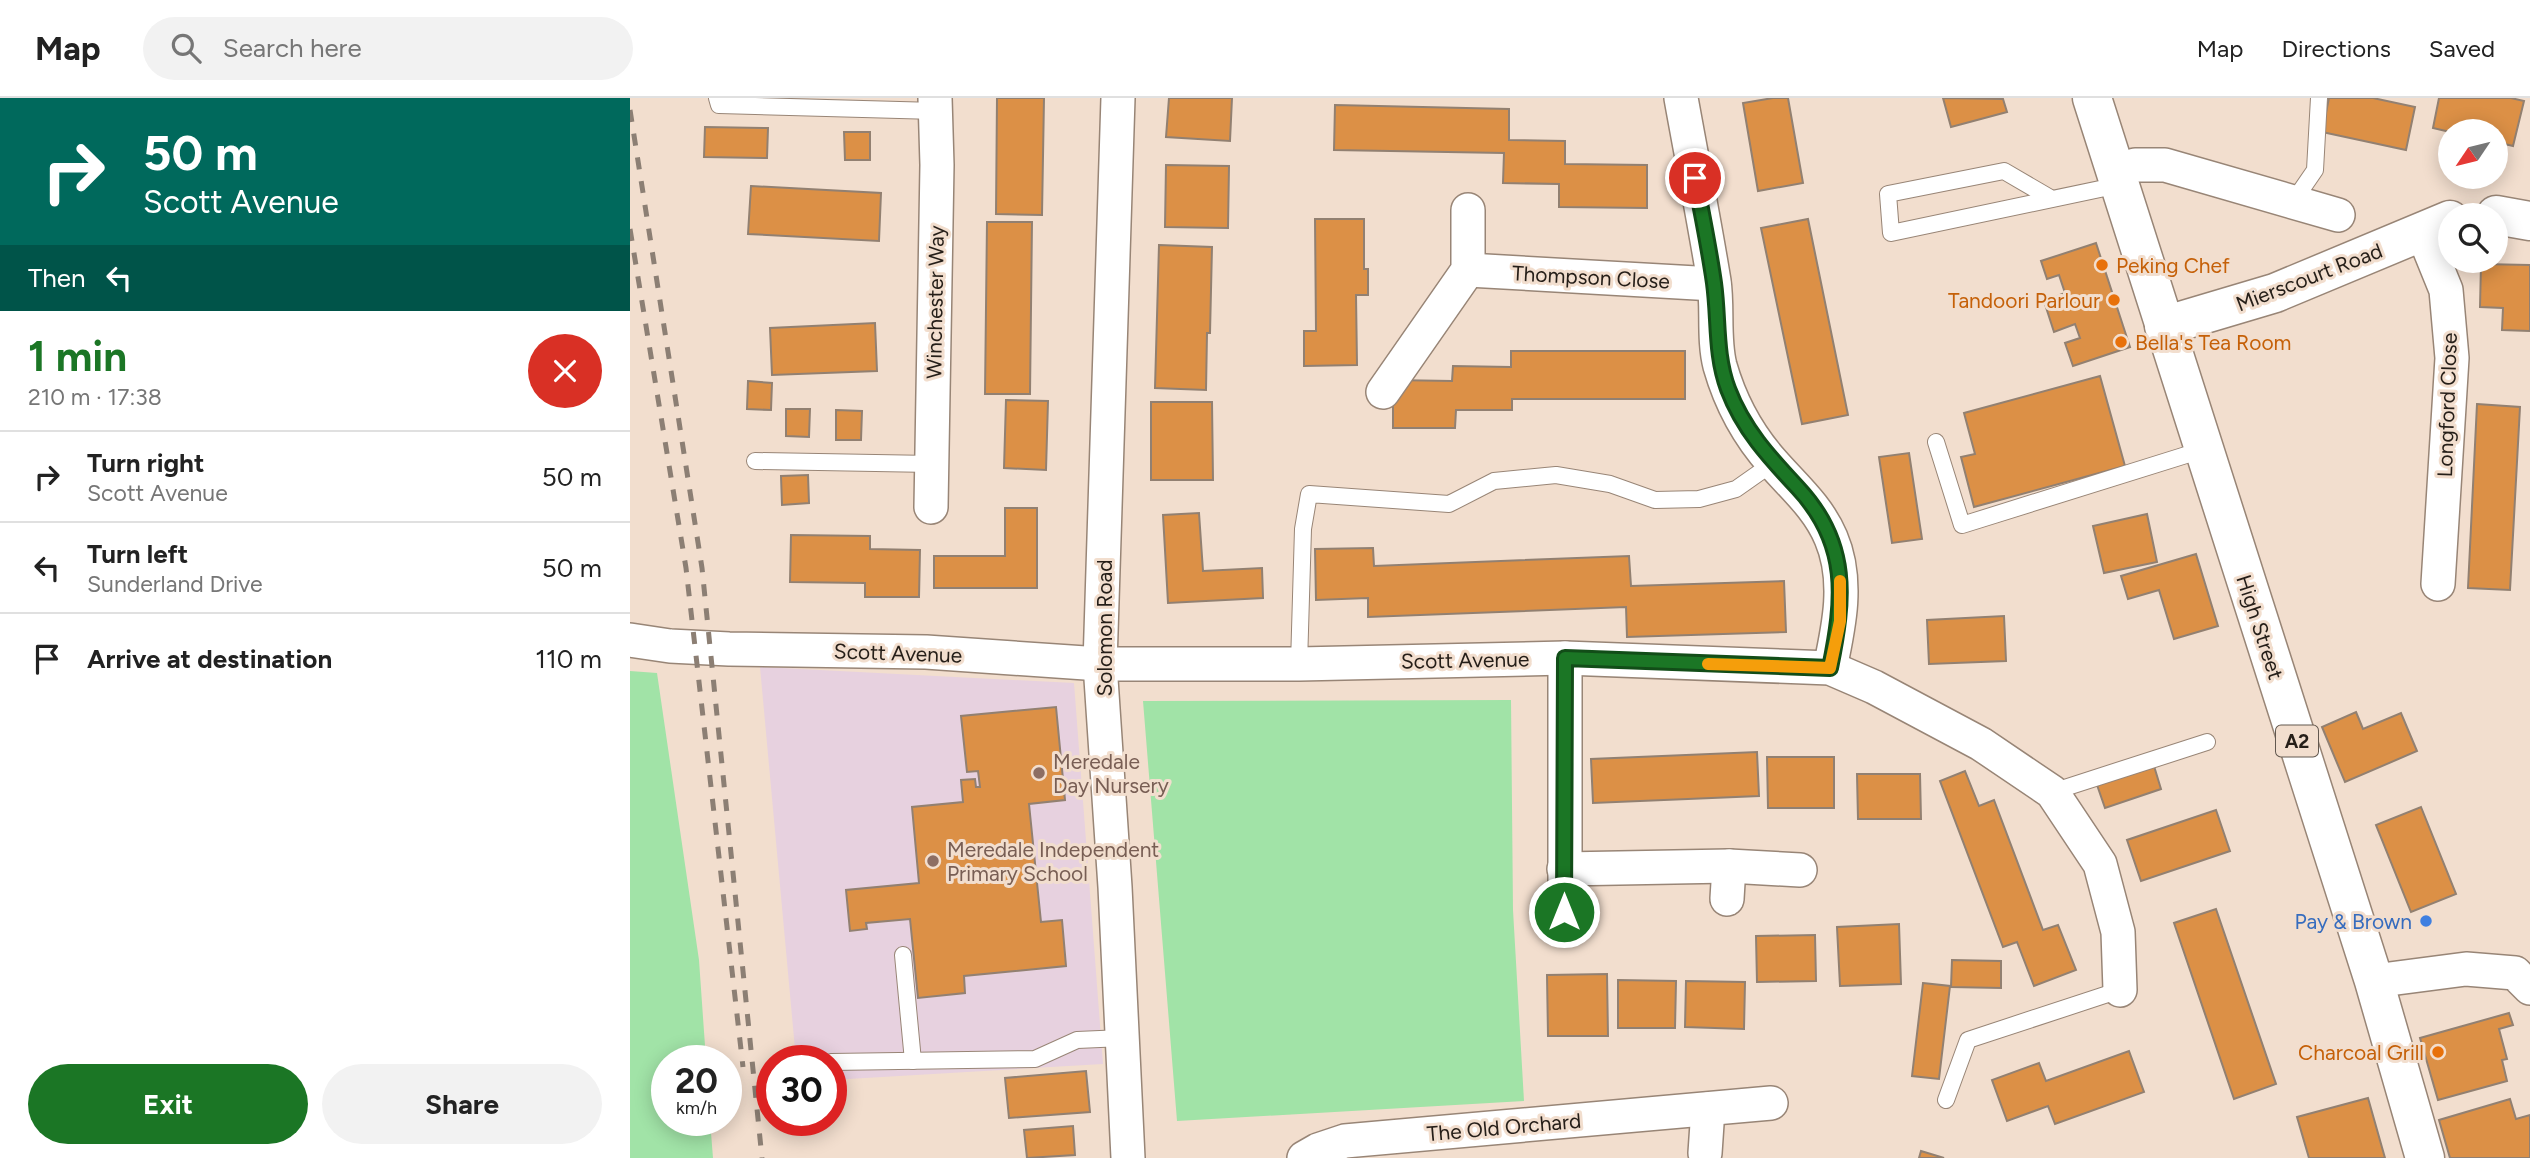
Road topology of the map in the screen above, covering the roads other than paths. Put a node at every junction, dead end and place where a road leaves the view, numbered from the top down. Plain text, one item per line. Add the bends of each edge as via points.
1 (717, 98) edge
2 (1118, 98) edge
3 (1681, 98) edge
4 (2091, 98) edge
5 (2319, 98) edge
6 (935, 104) edge
7 (2118, 178) junction
8 (2052, 199) junction
9 (2293, 202) junction
10 (1468, 210) dead end
11 (2338, 215) dead end
12 (2508, 217) edge
13 (2530, 221) edge
14 (2436, 225) edge
15 (1468, 270) junction
16 (1714, 284) junction
17 (2164, 326) junction
18 (1382, 392) dead end
19 (1937, 442) dead end
20 (2202, 450) junction
21 (755, 461) dead end
22 (1773, 463) junction
23 (932, 464) junction
24 (930, 507) dead end
25 (2438, 584) dead end
26 (630, 640) edge
27 (1565, 658) junction
28 (1100, 664) junction
29 (1299, 664) junction
30 (1830, 668) junction
31 (2207, 743) dead end
32 (2052, 792) junction
33 (1729, 866) junction
34 (1564, 869) junction
35 (1800, 870) dead end
36 (1727, 899) dead end
37 (1564, 912) dead end
38 (903, 955) dead end
39 (2374, 981) junction
40 (2530, 988) edge
41 (2120, 990) joint
42 (1123, 1038) junction
43 (912, 1061) junction
44 (847, 1062) edge
45 (1946, 1100) dead end
46 (1771, 1103) dead end
47 (1708, 1109) junction
48 (1705, 1153) dead end
49 (1128, 1158) edge
50 (1304, 1158) edge
51 (2424, 1158) edge

1 - 6 lane via 719,105
2 - 28 street, Solomon Road
3 - 16 street
4 - 7 main road, High Street / A2
5 - 9 lane via 2315,170
6 - 23 street, Winchester Way
7 - 8 lane
7 - 9 street via 2135,165 2165,165
7 - 17 main road, High Street / A2
8 - 8 lane via 2039,202 1891,233 1888,194 2004,171
9 - 11 street
10 - 15 street
12 - 13 main road
14 - 17 main road, Mierscourt Road via 2275,293
14 - 25 street, Longford Close via 2452,358
15 - 16 street, Thompson Close
15 - 18 street
16 - 22 street via 1725,380 1740,416
17 - 20 main road, High Street / A2
19 - 20 lane via 1962,525
20 - 39 main road, High Street / A2
21 - 23 lane
22 - 29 lane via 1736,489 1699,499 1656,500 1610,484 1556,475 1494,481 1449,505 1309,494 1303,529
22 - 30 street via 1806,498 1832,539 1841,589
23 - 24 street, Winchester Way
26 - 28 street, Scott Avenue via 670,646 926,652
27 - 29 street, Scott Avenue
27 - 30 street, Scott Avenue
27 - 34 street
28 - 29 street, Scott Avenue
28 - 42 street, Solomon Road
30 - 32 street, Scott Avenue via 1981,744
31 - 32 lane
32 - 41 street, Scott Avenue via 2100,864 2118,932
33 - 34 street
33 - 35 street
33 - 36 street
34 - 37 street
38 - 43 lane
39 - 40 street via 2466,969 2515,973
39 - 51 main road, High Street / A2
41 - 45 lane via 1968,1040
42 - 43 lane via 1077,1040 1035,1059
42 - 49 street, Solomon Road
43 - 44 lane
46 - 47 street, The Old Orchard
47 - 48 street
47 - 50 street, The Old Orchard via 1345,1141

